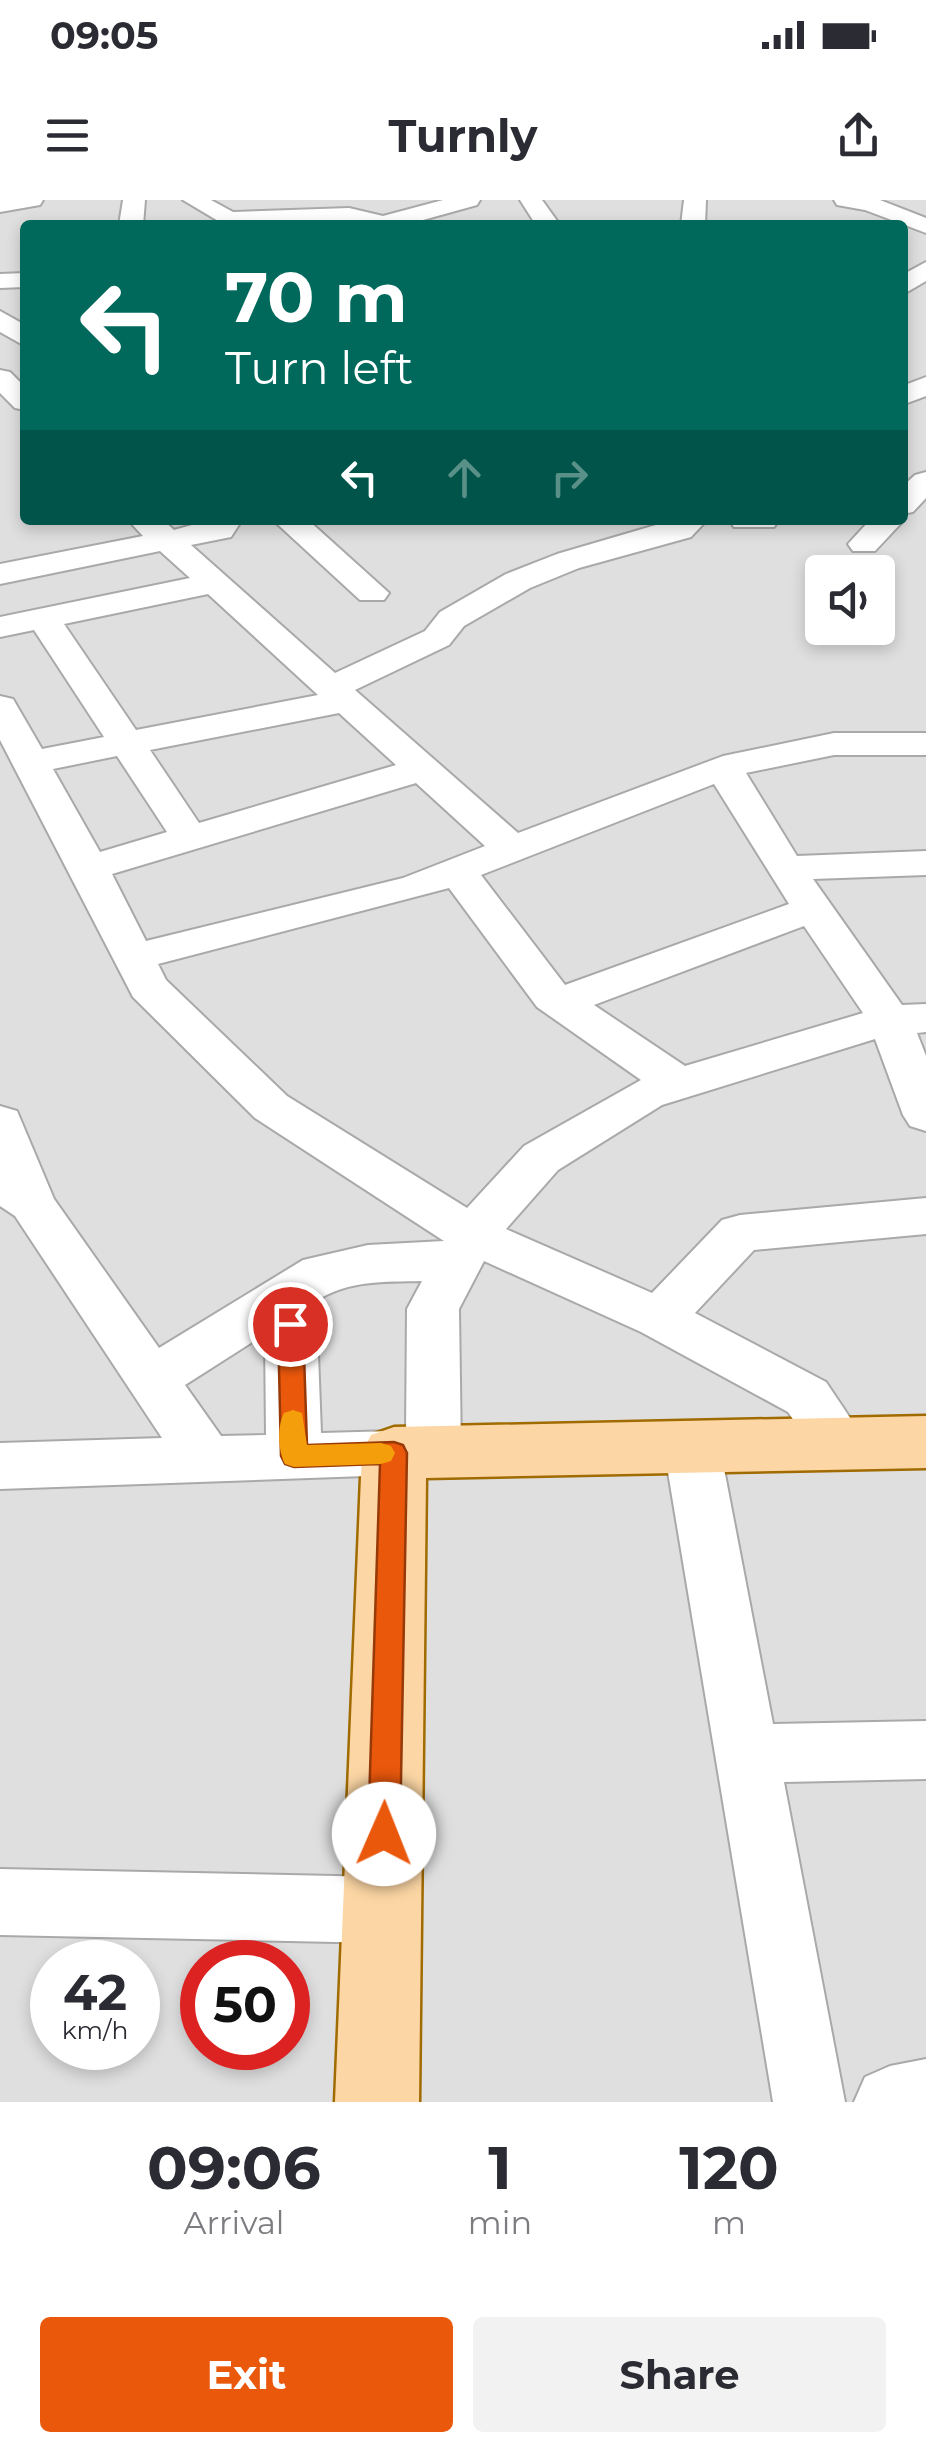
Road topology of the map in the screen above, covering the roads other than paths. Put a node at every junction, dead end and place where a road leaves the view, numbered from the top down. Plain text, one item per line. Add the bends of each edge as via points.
1 (32, 200) edge
2 (194, 200) edge
3 (469, 200) edge
4 (846, 200) edge
5 (921, 200) edge
6 (0, 205) edge
7 (350, 208) edge
8 (885, 219) edge
9 (229, 220) edge
10 (250, 220) edge
11 (375, 220) edge
12 (397, 220) edge
13 (926, 269) edge
14 (908, 297) edge
15 (0, 378) edge
16 (20, 397) edge
17 (926, 481) edge
18 (908, 499) edge
19 (224, 525) edge
20 (292, 525) edge
21 (686, 525) edge
22 (883, 525) edge
23 (155, 531) edge
24 (864, 544) dead end
25 (0, 574) edge
26 (214, 584) junction
27 (372, 593) dead end
28 (43, 618) junction
29 (0, 627) edge
30 (338, 695) junction
31 (0, 707) edge
32 (127, 743) junction
33 (926, 744) edge
34 (30, 762) junction
35 (723, 767) junction
36 (422, 769) junction
37 (190, 838) junction
38 (512, 849) junction
39 (926, 862) edge
40 (89, 868) junction
41 (785, 868) junction
42 (457, 871) junction
43 (813, 909) junction
44 (133, 957) junction
45 (560, 1002) junction
46 (908, 1019) edge
47 (678, 1084) junction
48 (926, 1116) edge
49 (0, 1122) edge
50 (16, 1193) edge
51 (926, 1216) edge
52 (465, 1249) junction
53 (290, 1290) junction
54 (658, 1318) junction
55 (152, 1379) junction
56 (926, 1442) edge
57 (841, 1446) junction
58 (692, 1448) junction
59 (413, 1453) junction
60 (294, 1456) junction
61 (206, 1459) junction
62 (0, 1466) edge
63 (926, 1750) edge
64 (746, 1754) junction
65 (0, 1902) edge
66 (382, 1910) junction
67 (926, 2095) edge
68 (377, 2102) edge
69 (810, 2102) edge
70 (890, 2102) edge

1 - 6 street
2 - 9 street
3 - 12 street
4 - 8 street
5 - 8 street
7 - 10 street
7 - 11 street
13 - 14 street
15 - 16 street
17 - 18 street
19 - 23 street
20 - 27 street
21 - 30 street via 518,581 452,618 438,638
22 - 24 street
23 - 25 street
23 - 26 street
26 - 28 street
26 - 30 street
28 - 29 street
28 - 32 street
30 - 32 street
30 - 36 street
31 - 34 street
32 - 34 street
32 - 37 street
33 - 35 street via 834,744
34 - 40 street
35 - 38 street
35 - 41 street
36 - 37 street
36 - 38 street
37 - 40 street
38 - 42 street
39 - 41 street
40 - 44 street
41 - 43 street
42 - 44 street via 417,887
42 - 45 street
43 - 45 street
43 - 46 street
44 - 52 street via 148,987 271,1107
45 - 47 street
46 - 47 street
46 - 48 street
47 - 52 street via 646,1094 541,1158
49 - 50 street
50 - 55 street
51 - 54 street via 740,1233
52 - 53 street via 321,1274
52 - 54 street
52 - 59 street via 433,1309
53 - 55 street
53 - 60 street
54 - 57 street via 807,1398
55 - 61 street
56 - 57 main road
57 - 58 main road
58 - 59 main road
58 - 64 street
59 - 60 street
59 - 66 main road
60 - 61 street
61 - 62 street
63 - 64 street
64 - 69 street
65 - 66 street
66 - 68 main road
67 - 70 street

